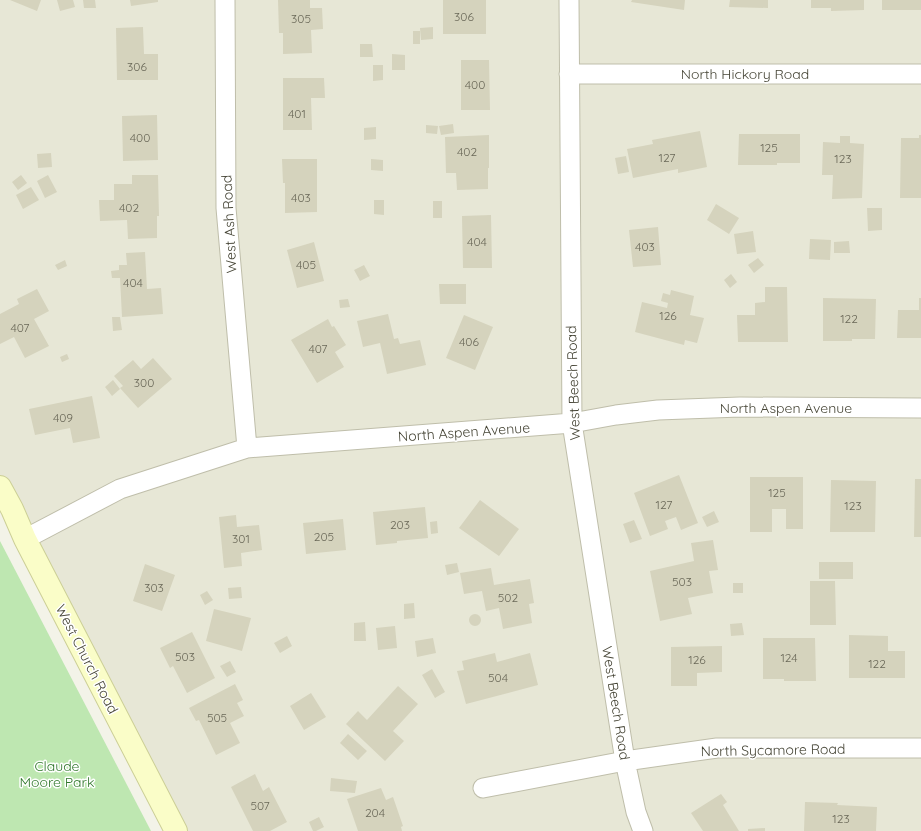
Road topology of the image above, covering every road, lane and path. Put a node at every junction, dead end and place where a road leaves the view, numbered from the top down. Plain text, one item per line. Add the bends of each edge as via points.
1 (224, 0) edge
2 (569, 0) edge
3 (570, 74) junction
4 (921, 74) edge
5 (921, 408) edge
6 (572, 423) junction
7 (247, 448) junction
8 (0, 487) edge
9 (25, 539) junction
10 (921, 748) edge
11 (625, 761) junction
12 (483, 788) dead end
13 (176, 831) edge
14 (643, 831) edge

1 - 7 street, West Ash Road via 226,208
2 - 3 street, West Beech Road
3 - 4 street, North Hickory Road
3 - 6 street, West Beech Road
5 - 6 street, North Aspen Avenue via 740,407 658,410
6 - 7 street, North Aspen Avenue
6 - 11 street, West Beech Road
7 - 9 street, North Aspen Avenue via 120,489
8 - 9 main road, West Church Road
9 - 13 main road, West Church Road
10 - 11 street, North Sycamore Road via 717,748
11 - 12 street, North Sycamore Road
11 - 14 street, West Beech Road via 636,812

